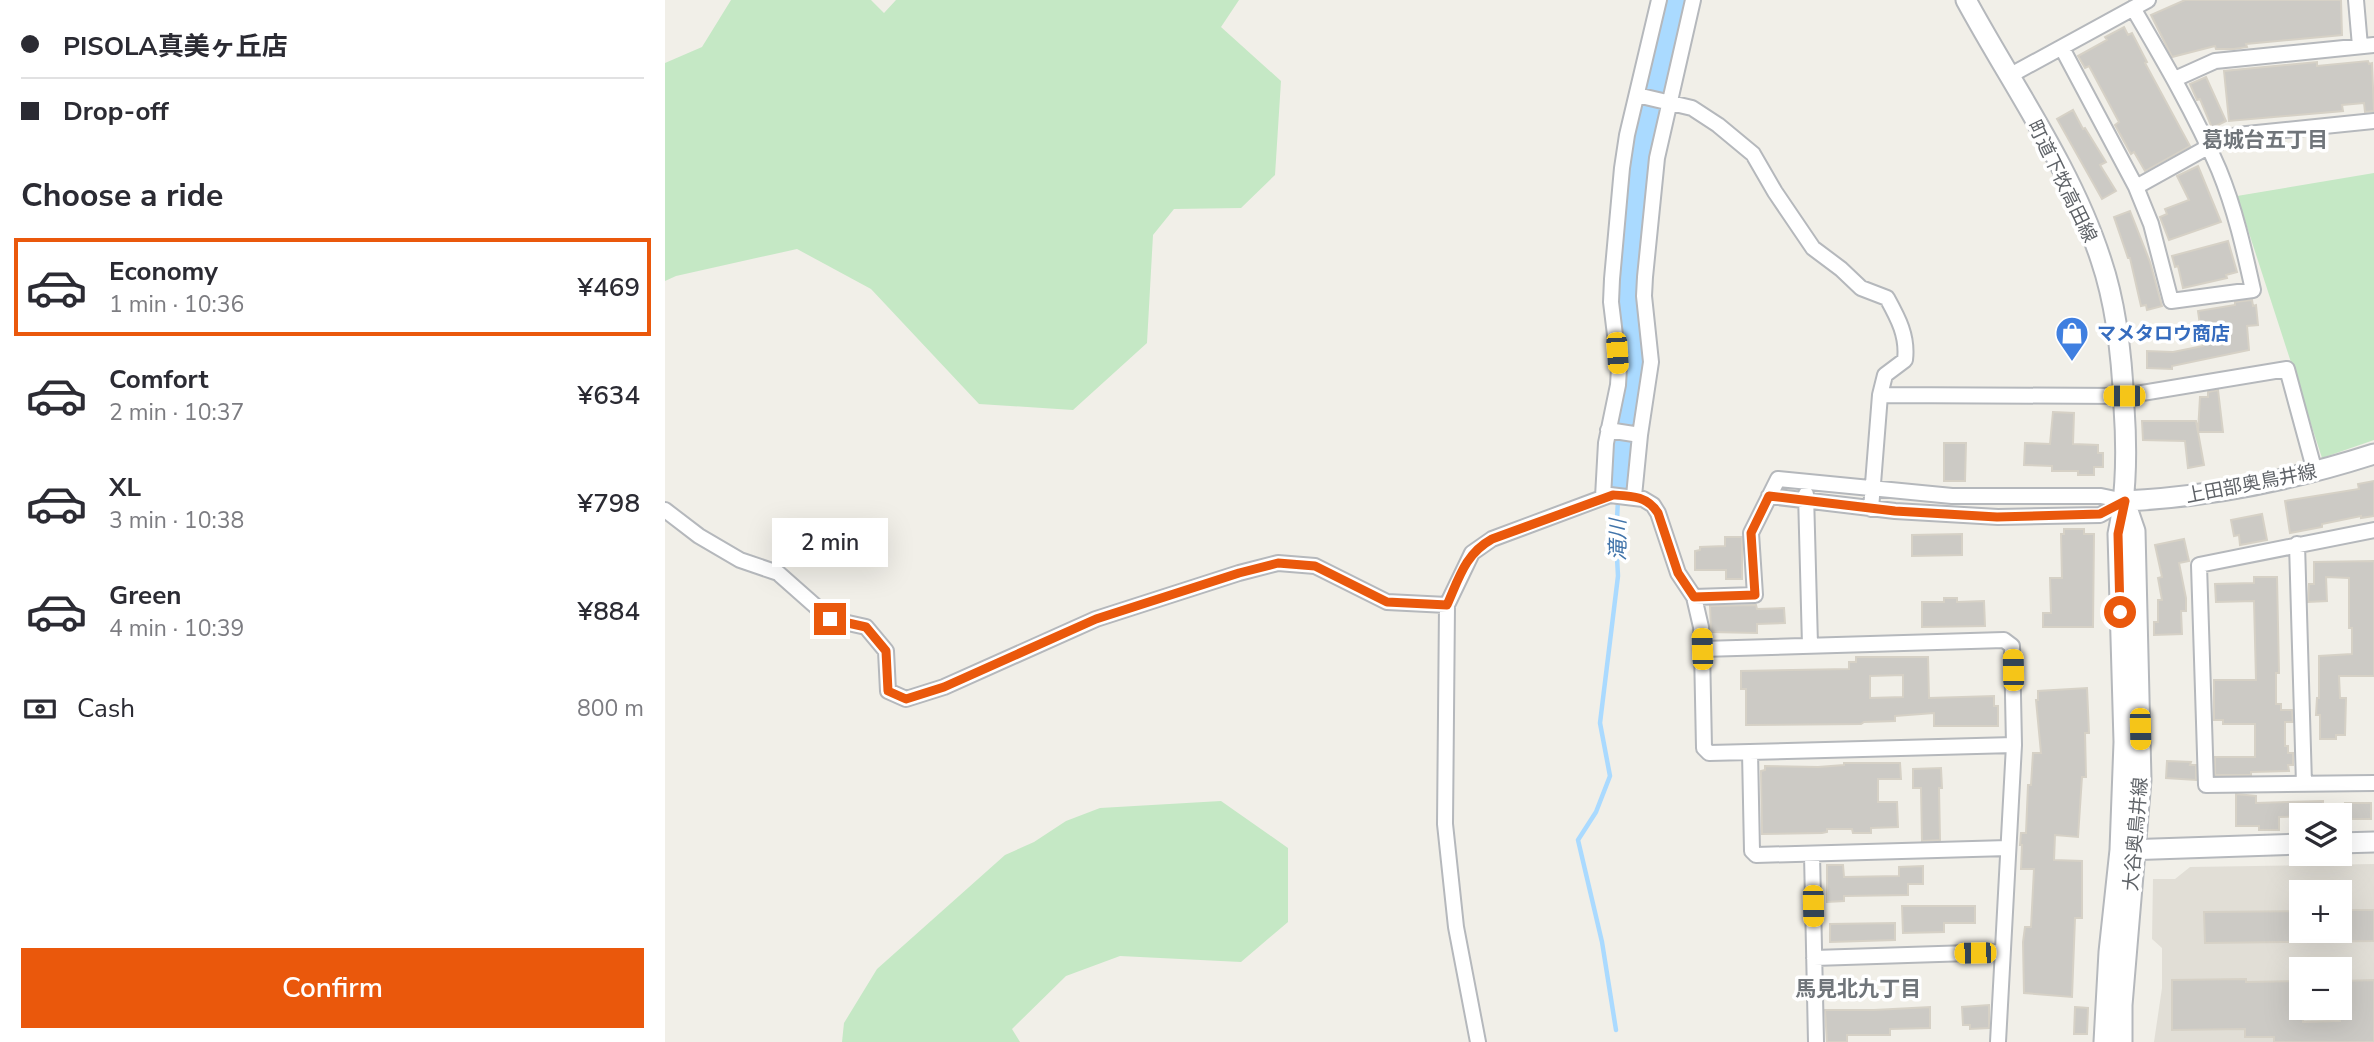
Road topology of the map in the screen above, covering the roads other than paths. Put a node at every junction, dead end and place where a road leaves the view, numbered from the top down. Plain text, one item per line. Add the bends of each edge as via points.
1 (1659, 0) edge
2 (1693, 0) edge
3 (2148, 0) edge
4 (2356, 0) edge
5 (1971, 2) edge
6 (2133, 8) junction
7 (2367, 46) edge
8 (2062, 48) junction
9 (2009, 76) junction
10 (2175, 79) junction
11 (1637, 95) junction
12 (1670, 102) junction
13 (2374, 121) edge
14 (2208, 147) junction
15 (2136, 187) junction
16 (1880, 395) junction
17 (2124, 396) junction
18 (1608, 430) junction
19 (1640, 435) junction
20 (2374, 454) edge
21 (2315, 471) junction
22 (1806, 482) junction
23 (1872, 489) junction
24 (1608, 496) junction
25 (1634, 496) junction
26 (1769, 496) junction
27 (1807, 501) junction
28 (2125, 501) junction
29 (1871, 509) junction
30 (665, 510) edge
31 (2374, 530) edge
32 (2297, 544) junction
33 (1694, 597) junction
34 (1447, 605) junction
35 (1810, 645) junction
36 (1702, 649) junction
37 (2014, 744) junction
38 (1750, 752) junction
39 (2374, 783) edge
40 (2304, 785) junction
41 (2374, 842) edge
42 (2352, 843) edge
43 (2289, 844) edge
44 (2008, 848) junction
45 (2128, 849) junction
46 (1812, 854) junction
47 (2001, 952) junction
48 (1814, 958) junction
49 (1478, 1042) edge
50 (1817, 1042) edge
51 (1998, 1042) edge
52 (2104, 1042) edge
53 (2122, 1042) edge

1 - 11 street
2 - 12 street
3 - 6 street
4 - 7 street
5 - 9 street, 町道下牧高田線
6 - 8 street
6 - 10 street
7 - 10 street via 2215,61
8 - 9 street
8 - 15 street
9 - 17 street, 町道下牧高田線 via 2071,187 2102,262 2115,317
10 - 14 street
11 - 12 street
11 - 18 street via 1622,168 1612,279 1619,368
12 - 16 street via 1710,119 1753,154 1812,248 1861,288 1887,298 1907,348 1906,360 1885,375
12 - 19 street via 1657,158 1645,277 1651,362
13 - 14 street via 2253,132
14 - 15 street
14 - 15 street via 2238,223 2253,289 2171,301
16 - 17 street
16 - 23 street
17 - 21 street via 2287,369
17 - 28 street, 町道下牧高田線
18 - 19 street
18 - 24 street via 1603,477
19 - 25 street
20 - 21 street, 上田部奥鳥井線
21 - 28 street, 上田部奥鳥井線 via 2196,495
22 - 23 street
22 - 26 street via 1778,479
22 - 27 street
23 - 28 street via 1952,496 2101,496
23 - 29 street
24 - 25 street
24 - 34 street via 1481,545 1472,553
25 - 33 street via 1653,505 1658,513 1678,573
26 - 27 street
26 - 33 street via 1751,533 1755,595
27 - 29 street
27 - 35 street
28 - 29 street via 2100,514 1997,517
28 - 45 street, 町道下牧高田線 via 2118,534
30 - 34 street via 740,560 778,573 830,619 866,627 886,651 888,691 906,699 944,687 1096,619 1278,563 1315,566 1387,602
31 - 32 street
32 - 40 street
32 - 40 street via 2199,565 2206,785
33 - 36 street
34 - 49 street via 1445,824 1456,927
35 - 36 street
35 - 37 street via 2004,640 2012,646
36 - 38 street via 1704,748 1709,753
37 - 38 street
37 - 44 street
38 - 46 street via 1752,850 1756,855
39 - 40 street
41 - 42 street
43 - 45 street
44 - 46 street
44 - 47 street
45 - 52 street via 2109,952
45 - 53 street, 大谷奥鳥井線
46 - 48 street
47 - 48 street
47 - 51 street
48 - 50 street

